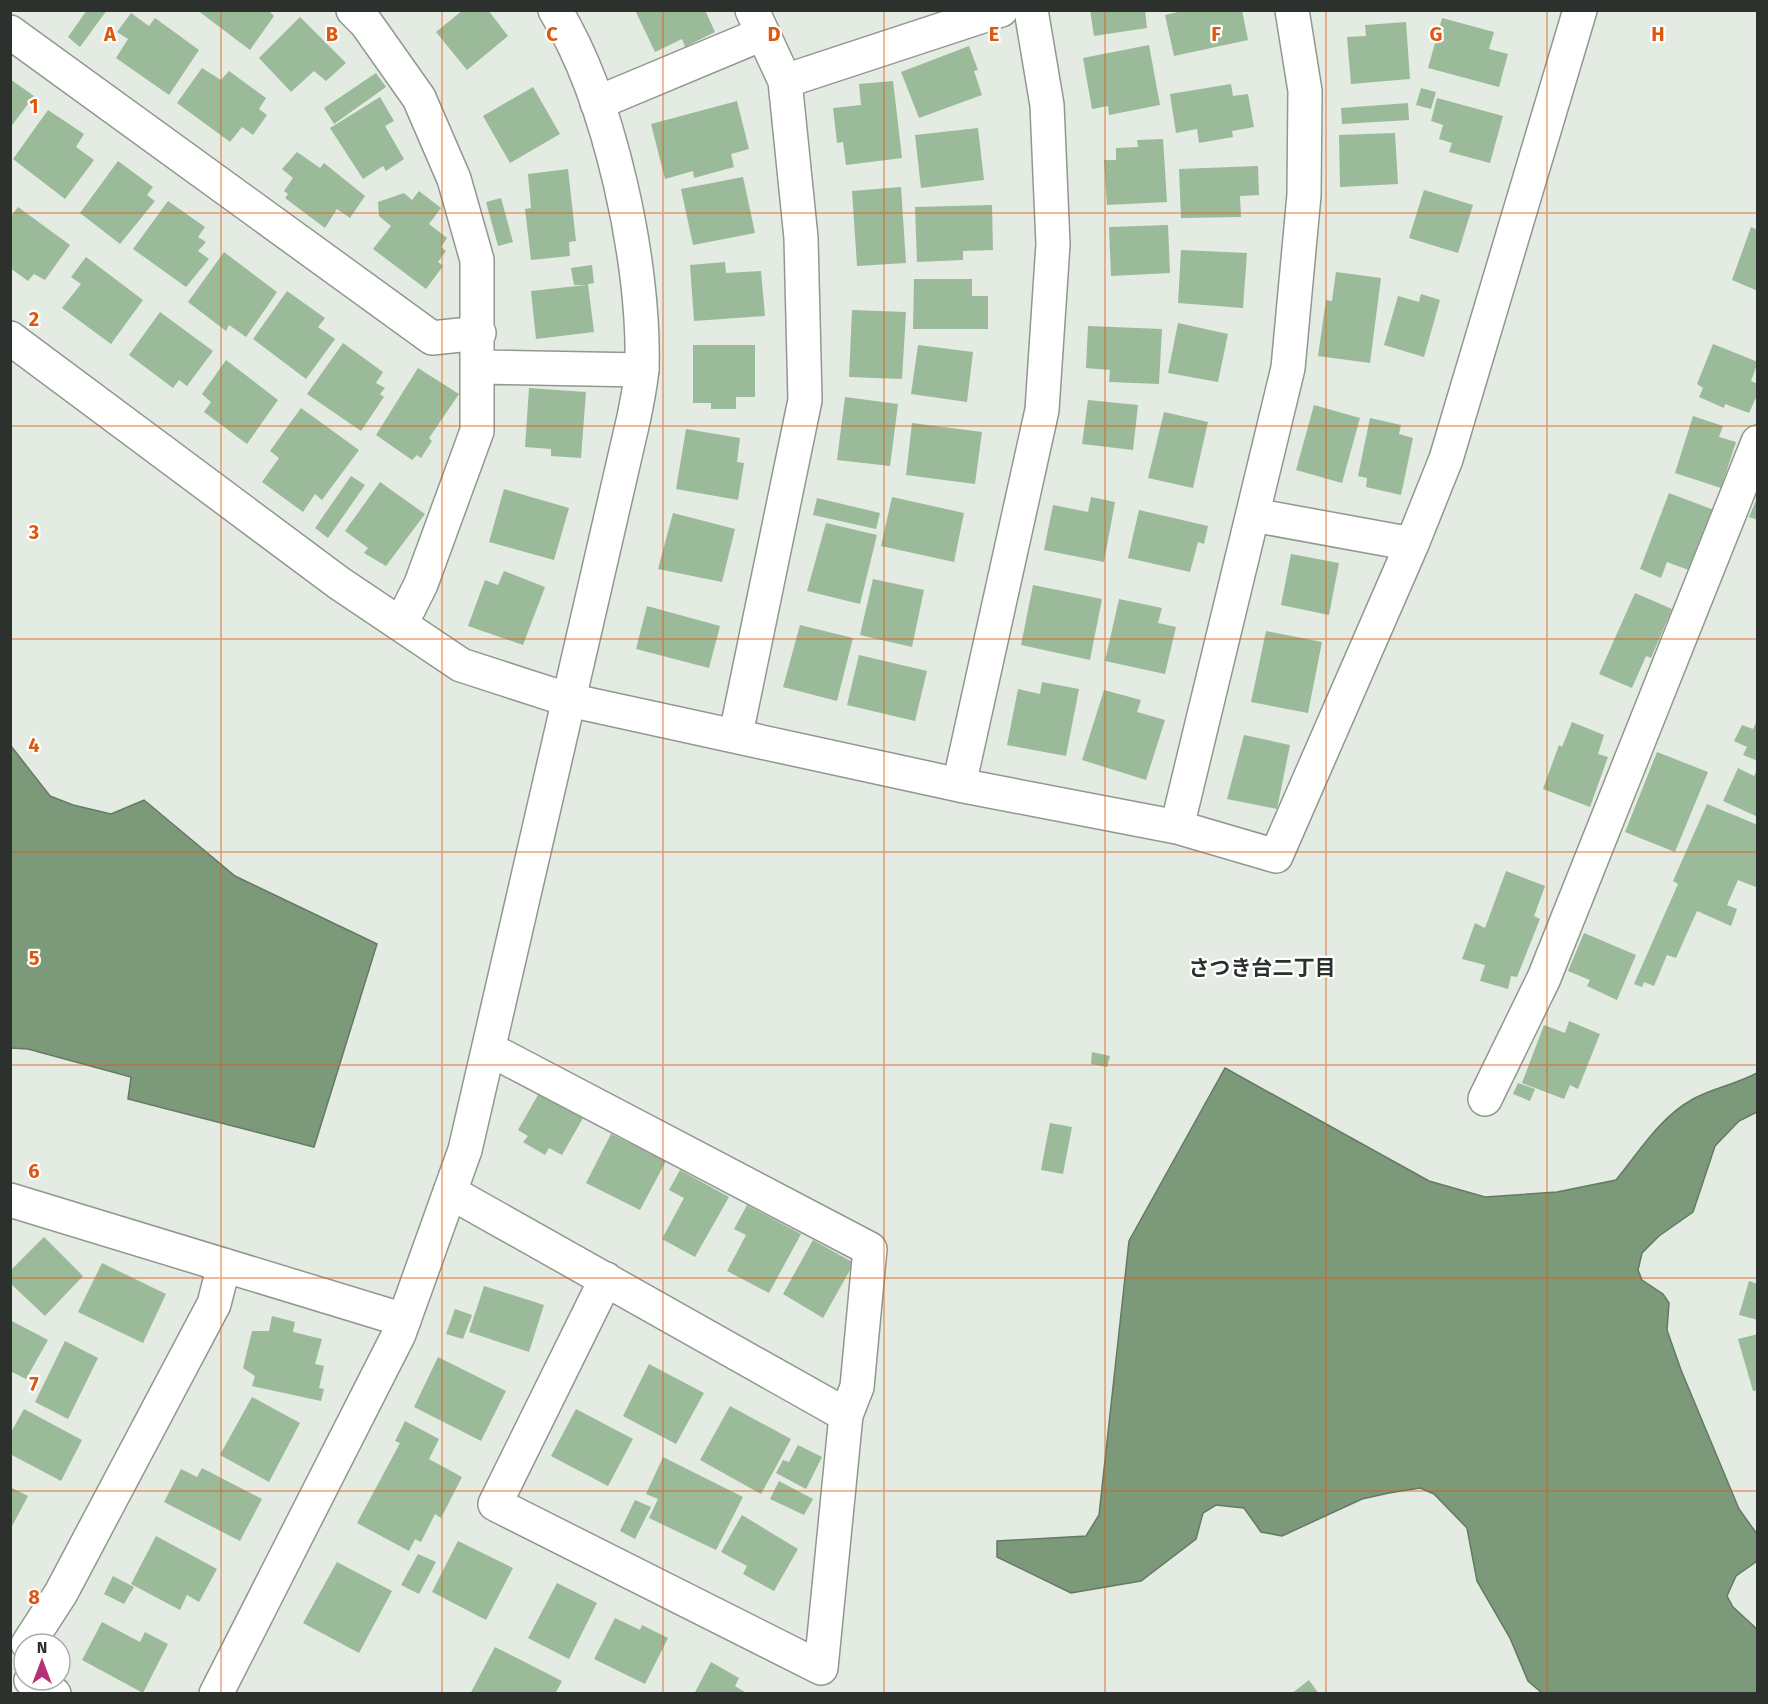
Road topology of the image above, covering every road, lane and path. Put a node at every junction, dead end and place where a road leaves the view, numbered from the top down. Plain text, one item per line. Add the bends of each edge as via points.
1 (353, 10) edge
2 (555, 10) edge
3 (1001, 10) edge
4 (1031, 10) edge
5 (1292, 10) edge
6 (1580, 10) edge
7 (757, 22) edge
8 (10, 32) edge
9 (785, 81) junction
10 (597, 103) junction
11 (479, 333) junction
12 (10, 338) edge
13 (478, 367) junction
14 (642, 370) junction
15 (1758, 442) edge
16 (1253, 515) junction
17 (1412, 544) junction
18 (401, 624) junction
19 (569, 700) junction
20 (736, 734) junction
21 (959, 785) junction
22 (1177, 827) junction
23 (489, 1049) junction
24 (1485, 1099) dead end
25 (450, 1192) junction
26 (10, 1200) edge
27 (224, 1265) junction
28 (606, 1279) junction
29 (404, 1320) junction
30 (846, 1415) junction
31 (40, 1632) edge
32 (216, 1694) edge

1 - 11 street via 419,98 454,179 477,260
2 - 10 street via 572,39
3 - 9 street
4 - 21 street via 1047,105 1053,244 1042,410
5 - 16 street via 1305,91 1304,195 1288,368
6 - 17 street via 1446,459
7 - 9 street
7 - 10 street
8 - 11 street via 432,338
9 - 20 street via 801,238 805,400
10 - 14 street via 624,198 642,321
11 - 13 street
12 - 18 street via 339,583
13 - 14 street
13 - 18 street via 477,431 420,584
14 - 19 street
15 - 24 street via 1544,978
16 - 17 street
16 - 22 street
17 - 22 street via 1276,856
18 - 19 street via 460,665
19 - 20 street
19 - 23 street
20 - 21 street
21 - 22 street
23 - 25 street via 465,1150
23 - 30 street via 870,1250 857,1387
25 - 28 street
25 - 29 street
26 - 27 street
27 - 29 street
27 - 31 street via 214,1304
28 - 30 street
28 - 30 street via 495,1504 821,1668
29 - 32 street

